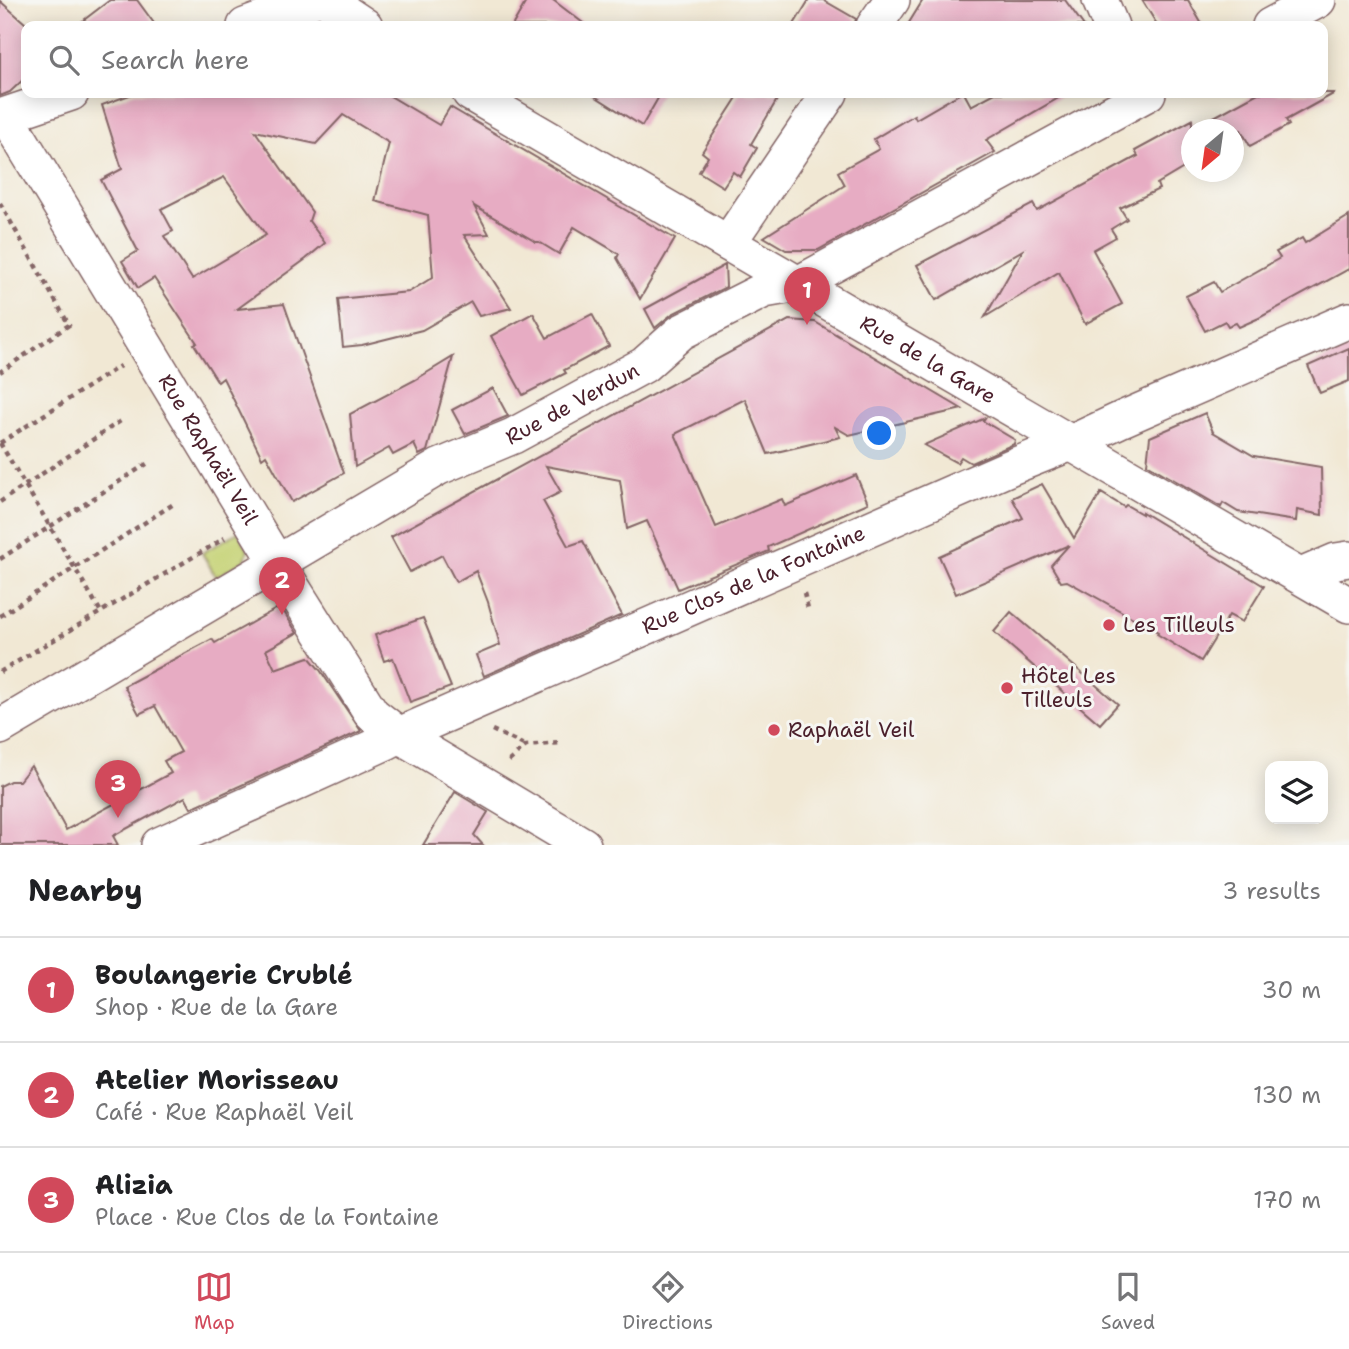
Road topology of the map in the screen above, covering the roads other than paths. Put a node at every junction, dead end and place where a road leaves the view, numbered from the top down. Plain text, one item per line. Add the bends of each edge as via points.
1 (314, 0) edge
2 (326, 0) edge
3 (892, 0) edge
4 (1100, 0) edge
5 (1318, 0) edge
6 (258, 21) edge
7 (358, 21) edge
8 (877, 21) edge
9 (1109, 21) edge
10 (1279, 21) edge
11 (57, 98) edge
12 (479, 98) edge
13 (827, 98) edge
14 (1134, 98) edge
15 (3, 117) edge
16 (728, 243) junction
17 (798, 284) junction
18 (1349, 320) edge
19 (1071, 443) junction
20 (1349, 559) edge
21 (277, 563) junction
22 (1301, 576) junction
23 (1349, 605) edge
24 (0, 727) edge
25 (399, 734) junction
26 (159, 845) edge
27 (583, 845) edge

1 - 6 street
2 - 7 street
3 - 8 street
4 - 9 street
5 - 10 street
11 - 15 street
12 - 16 street, Rue de la Gare
13 - 16 street
14 - 17 street, Rue de Verdun
15 - 21 street, Rue Raphaël Veil
16 - 17 street, Rue de la Gare
17 - 19 street, Rue de la Gare
17 - 21 street, Rue de Verdun via 764,290 681,332 644,365 513,436 439,467
18 - 19 street, Rue Clos de la Fontaine
19 - 22 street, Rue de la Gare
19 - 25 street, Rue Clos de la Fontaine
20 - 22 street
21 - 24 street, Rue de Verdun
21 - 25 street, Rue Raphaël Veil via 372,713
22 - 23 street, Rue de la Gare
25 - 26 street, Rue Clos de la Fontaine
25 - 27 street, Rue Raphaël Veil

